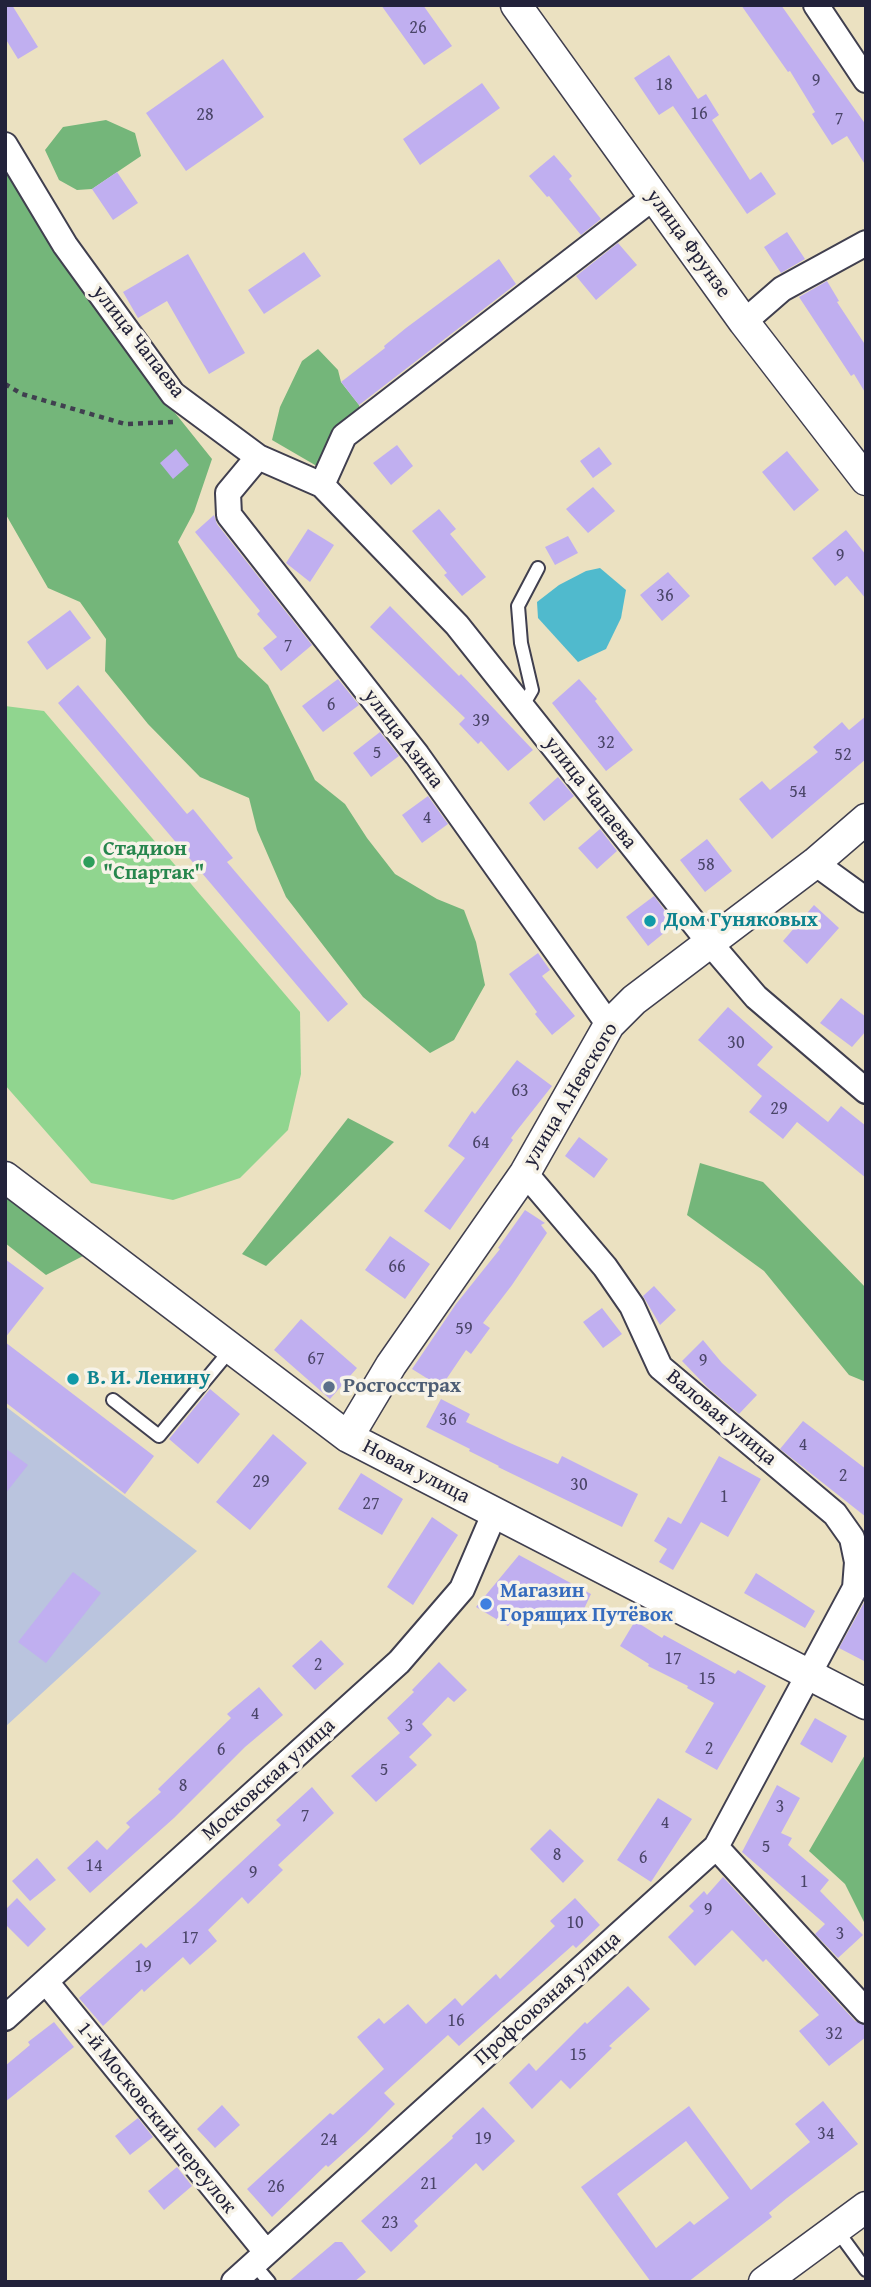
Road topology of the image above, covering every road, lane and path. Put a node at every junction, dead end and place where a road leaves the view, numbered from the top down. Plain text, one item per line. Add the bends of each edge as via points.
1 (516, 5) edge
2 (816, 5) edge
3 (866, 80) edge
4 (5, 145) edge
5 (654, 197) junction
6 (866, 243) edge
7 (744, 322) junction
8 (5, 384) edge
9 (210, 421) junction
10 (258, 457) junction
11 (866, 480) edge
12 (322, 485) junction
13 (538, 568) dead end
14 (522, 707) junction
15 (866, 819) edge
16 (815, 863) junction
17 (866, 900) edge
18 (709, 942) junction
19 (609, 1025) junction
20 (866, 1091) edge
21 (525, 1173) junction
22 (5, 1177) edge
23 (233, 1348) junction
24 (113, 1400) dead end
25 (348, 1437) junction
26 (495, 1512) junction
27 (809, 1674) junction
28 (866, 1704) edge
29 (716, 1847) junction
30 (47, 1983) junction
31 (866, 2011) edge
32 (5, 2018) edge
33 (866, 2207) edge
34 (836, 2229) junction
35 (263, 2266) edge
36 (866, 2270) edge
37 (234, 2282) edge
38 (764, 2282) edge

1 - 5 street, улица Фрунзе
2 - 3 street
4 - 9 street, улица Чапаева via 65,244 173,394
5 - 7 street, улица Фрунзе
5 - 12 street via 344,436
6 - 7 street via 782,289
7 - 11 street, улица Фрунзе
8 - 9 path via 22,394 125,424
9 - 10 street, улица Чапаева
10 - 12 street, улица Чапаева
10 - 19 street, улица Азина via 228,493 229,515 417,755
12 - 14 street, улица Чапаева via 457,625
13 - 14 lane via 519,606 531,690
14 - 18 street, улица Чапаева
15 - 16 street, улица А.Невского
16 - 17 street
16 - 18 street, улица А.Невского
18 - 19 street, улица А.Невского
18 - 20 street, улица Чапаева via 756,997
19 - 21 street, улица А.Невского
21 - 25 street, улица А.Невского via 391,1365
21 - 27 street, Валовая улица via 605,1267 632,1307 660,1367 835,1514 852,1538 857,1562 855,1588
22 - 23 street, Новая улица
23 - 24 lane via 159,1436
23 - 25 street, Новая улица
25 - 26 street, Новая улица
26 - 27 street, Новая улица
26 - 30 street, Московская улица via 462,1590 399,1662
27 - 28 street, Новая улица
27 - 29 street, Профсоюзная улица
29 - 31 street
29 - 35 street, Профсоюзная улица
30 - 32 street, Московская улица
30 - 35 street, 1-й Московский переулок
33 - 34 street
34 - 36 lane
34 - 38 street
35 - 37 street, Профсоюзная улица

